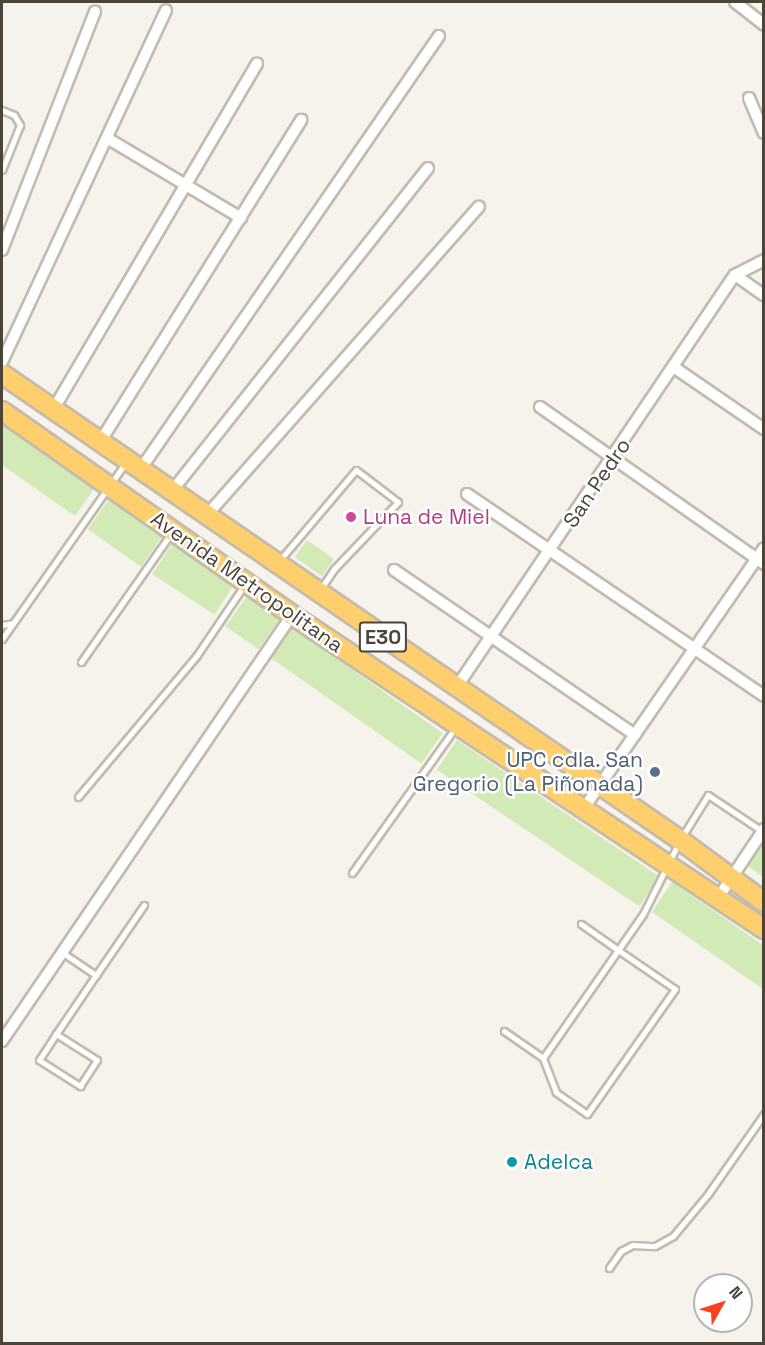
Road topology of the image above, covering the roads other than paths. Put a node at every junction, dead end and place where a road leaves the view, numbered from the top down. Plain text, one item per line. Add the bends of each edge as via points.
1 (735, 2) edge
2 (166, 10) dead end
3 (95, 11) dead end
4 (764, 26) edge
5 (439, 36) dead end
6 (257, 64) dead end
7 (748, 98) dead end
8 (2, 110) edge
9 (301, 120) dead end
10 (764, 133) edge
11 (107, 138) junction
12 (428, 168) dead end
13 (2, 170) edge
14 (184, 185) junction
15 (479, 207) dead end
16 (241, 218) junction
17 (2, 250) edge
18 (764, 260) edge
19 (735, 275) junction
20 (764, 295) edge
21 (2, 362) edge
22 (675, 368) junction
23 (2, 374) edge
24 (540, 406) dead end
25 (52, 410) junction
26 (2, 411) edge
27 (764, 429) edge
28 (100, 442) junction
29 (614, 458) junction
30 (133, 465) junction
31 (110, 488) junction
32 (172, 491) junction
33 (467, 494) dead end
34 (207, 515) junction
35 (173, 531) junction
36 (764, 548) edge
37 (550, 551) junction
38 (760, 561) edge
39 (277, 563) junction
40 (394, 570) dead end
41 (246, 583) junction
42 (318, 592) junction
43 (292, 615) junction
44 (13, 623) junction
45 (2, 625) edge
46 (491, 637) junction
47 (2, 639) edge
48 (695, 649) junction
49 (81, 662) dead end
50 (456, 688) junction
51 (764, 696) edge
52 (457, 724) junction
53 (635, 735) junction
54 (599, 785) junction
55 (78, 797) dead end
56 (584, 808) junction
57 (763, 830) edge
58 (680, 840) junction
59 (666, 865) junction
60 (352, 873) dead end
61 (730, 878) junction
62 (717, 898) junction
63 (764, 902) edge
64 (144, 905) dead end
65 (581, 924) dead end
66 (764, 929) edge
67 (618, 950) junction
68 (63, 953) junction
69 (96, 975) junction
70 (504, 1031) dead end
71 (56, 1034) junction
72 (2, 1041) edge
73 (543, 1058) junction
74 (764, 1114) edge
75 (609, 1268) dead end

1 - 4 street
2 - 11 street
3 - 17 street
5 - 30 street
6 - 14 street
7 - 10 street
8 - 13 lane via 14,115 20,125
9 - 16 street
11 - 14 street
11 - 21 street
12 - 32 street
14 - 16 street
14 - 25 street
15 - 34 street
16 - 28 street
18 - 19 street
19 - 20 street
19 - 22 street, San Pedro
22 - 27 street
22 - 29 street, San Pedro
23 - 25 highway, E30
24 - 29 street
25 - 28 highway, E30
26 - 31 highway, Avenida Metropolitana / E30
28 - 30 highway, E30
29 - 37 street, San Pedro
29 - 38 street
30 - 31 lane
30 - 32 highway, E30
31 - 35 highway, Avenida Metropolitana / E30
31 - 44 lane
32 - 34 highway, E30
33 - 37 street
34 - 39 highway, E30
35 - 41 highway, Avenida Metropolitana / E30
35 - 49 lane
36 - 38 street
37 - 46 street, San Pedro
37 - 48 street
38 - 48 street
39 - 42 highway, E30
39 - 42 lane via 356,470 398,502 333,569
40 - 46 street
41 - 43 highway, Avenida Metropolitana / E30
41 - 55 lane via 197,655
42 - 50 highway, E30
43 - 52 highway, Avenida Metropolitana / E30
43 - 68 street
44 - 45 lane
44 - 47 lane
46 - 50 street, San Pedro
46 - 53 street
48 - 51 street
48 - 53 street
50 - 54 highway, E30
52 - 56 highway, Avenida Metropolitana / E30
52 - 60 lane
53 - 54 street
54 - 56 street
54 - 58 highway, E30
56 - 59 highway, Avenida Metropolitana / E30
57 - 58 lane via 708,795
57 - 61 street
58 - 59 lane
58 - 61 highway, E30
59 - 62 highway, Avenida Metropolitana / E30
59 - 67 lane via 643,914
61 - 62 street
61 - 63 highway, E30
62 - 66 highway, Avenida Metropolitana / E30
64 - 69 lane
65 - 67 lane
67 - 73 lane
67 - 73 lane via 675,989 587,1114 556,1092
68 - 69 lane
68 - 72 street
69 - 71 lane
70 - 73 lane
71 - 71 lane via 39,1060 80,1086 97,1060
74 - 75 lane via 673,1236 655,1246 633,1245 621,1251

